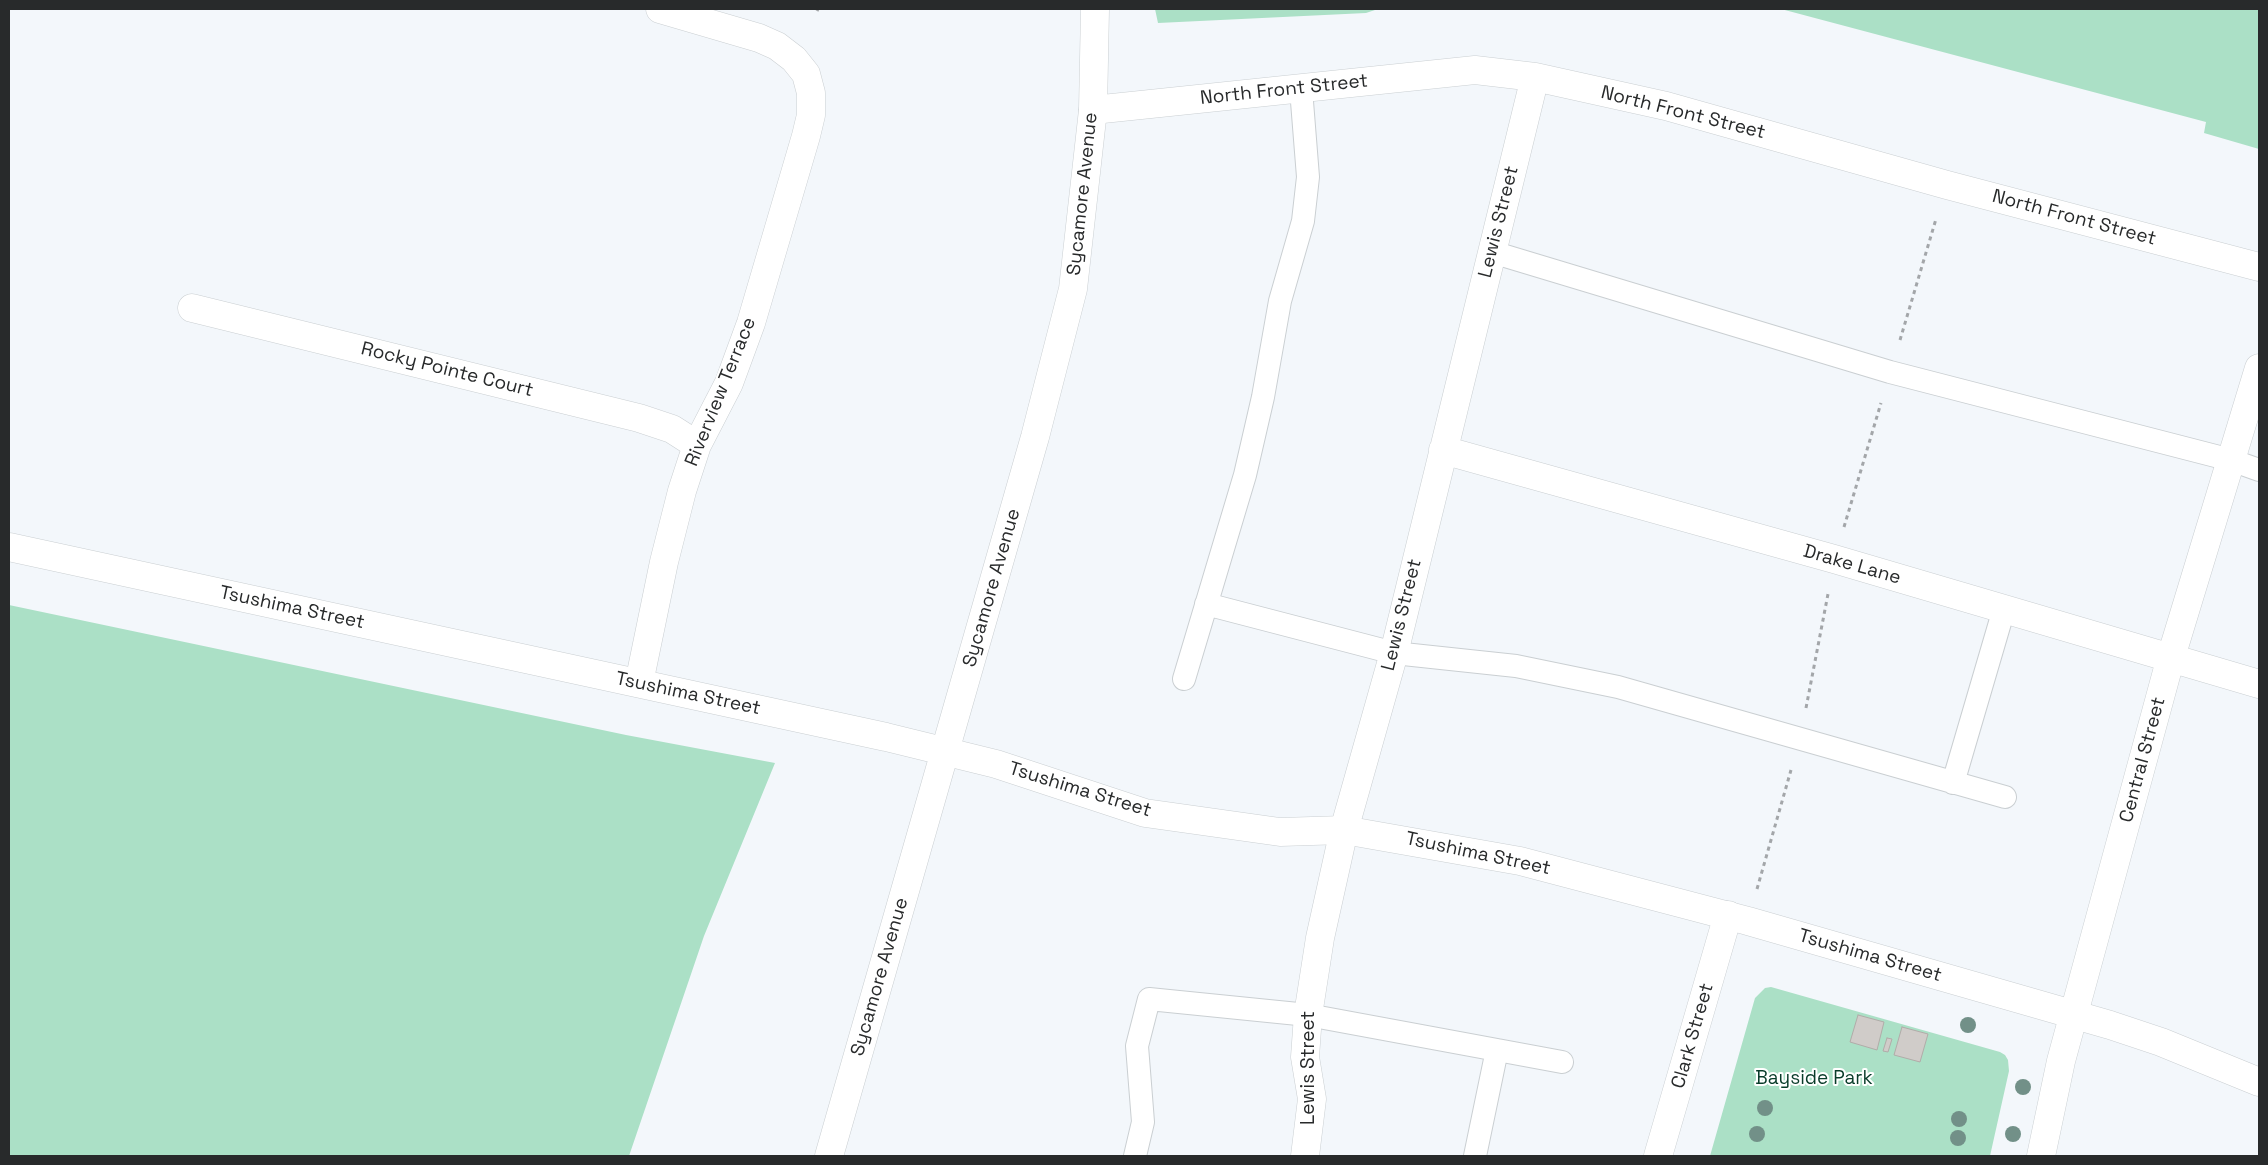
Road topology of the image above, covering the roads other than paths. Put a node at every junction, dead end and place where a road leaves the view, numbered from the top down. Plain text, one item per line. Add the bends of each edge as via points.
1 (660, 9) edge
2 (1094, 9) edge
3 (1535, 77) junction
4 (1301, 89) junction
5 (1093, 110) junction
6 (1492, 252) junction
7 (2259, 267) edge
8 (192, 308) dead end
9 (2259, 368) edge
10 (697, 444) junction
11 (1443, 450) junction
12 (2231, 460) junction
13 (2259, 470) edge
14 (9, 547) edge
15 (1206, 604) junction
16 (2004, 609) junction
17 (1394, 653) junction
18 (2171, 657) junction
19 (1184, 679) dead end
20 (639, 683) junction
21 (2259, 684) edge
22 (945, 751) junction
23 (1953, 782) junction
24 (2005, 797) dead end
25 (1344, 830) junction
26 (1728, 915) junction
27 (1308, 1015) junction
28 (2074, 1015) junction
29 (1497, 1050) junction
30 (1562, 1062) dead end
31 (2259, 1082) edge
32 (829, 1156) edge
33 (1136, 1156) edge
34 (1305, 1156) edge
35 (1475, 1156) edge
36 (1658, 1156) edge
37 (2041, 1156) edge

1 - 10 street, Riverview Terrace via 777,46 806,74 811,94 806,136 751,323 729,382
2 - 5 street, Sycamore Avenue
3 - 4 street, North Front Street via 1475,70
3 - 6 street, Lewis Street
3 - 7 street, North Front Street via 1666,106 1947,185
4 - 5 street, North Front Street
4 - 15 lane via 1308,177 1303,221 1280,301 1256,432
5 - 22 street, Sycamore Avenue via 1073,289 1036,437
6 - 11 street, Lewis Street
6 - 12 lane via 1890,372
8 - 10 street, Rocky Pointe Court via 639,418 672,429
9 - 12 street, Central Street
10 - 20 street, Riverview Terrace via 664,562
11 - 16 street, Drake Lane
11 - 17 street, Lewis Street
12 - 13 lane
12 - 18 street, Central Street
14 - 20 street, Tsushima Street
15 - 17 lane
15 - 19 lane
16 - 18 street, Drake Lane
16 - 23 lane
17 - 23 lane via 1516,666 1618,687
17 - 25 street, Lewis Street
18 - 21 street, Drake Lane
18 - 28 street, Central Street
20 - 22 street, Tsushima Street
22 - 25 street, Tsushima Street via 996,764 1145,813 1280,832
22 - 32 street, Sycamore Avenue
23 - 24 lane
25 - 26 street, Tsushima Street via 1520,861
25 - 27 street, Lewis Street via 1320,938
26 - 28 street, Tsushima Street
26 - 36 street, Clark Street
27 - 29 lane
27 - 33 lane via 1149,999 1138,1046 1143,1122
27 - 34 street, Lewis Street via 1306,1057 1312,1099
28 - 31 street, Tsushima Street via 2161,1042
28 - 37 street, Central Street
29 - 30 lane
29 - 35 lane

